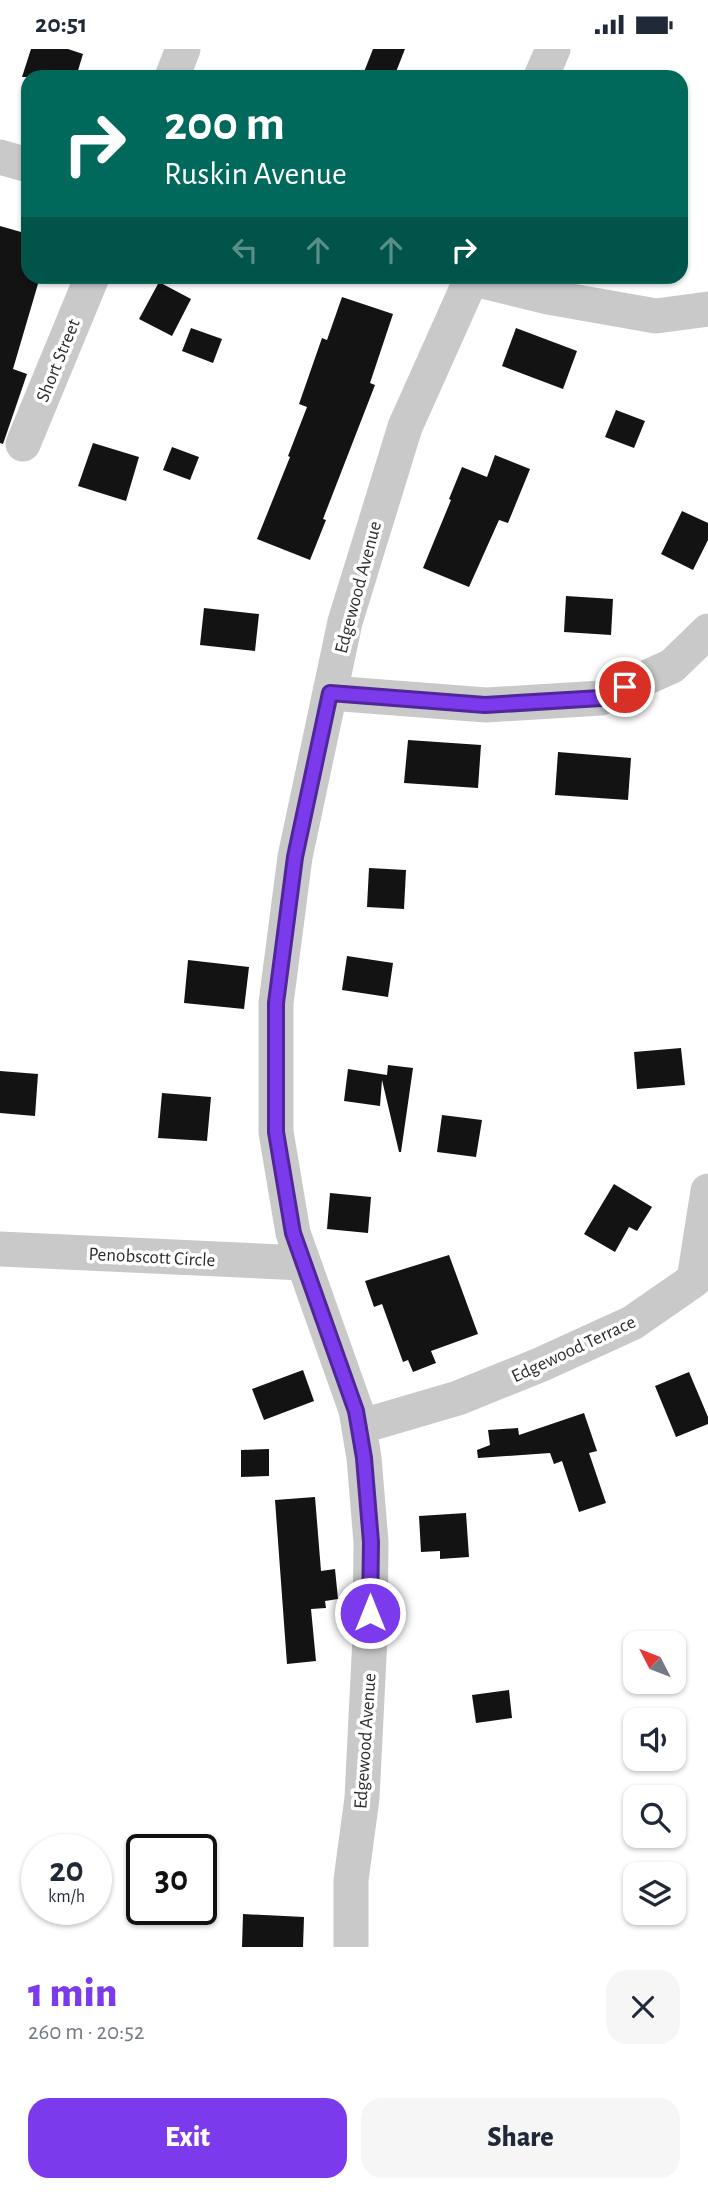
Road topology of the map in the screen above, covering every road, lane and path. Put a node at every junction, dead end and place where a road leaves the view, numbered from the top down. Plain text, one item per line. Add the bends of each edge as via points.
1 (183, 49) edge
2 (553, 49) edge
3 (175, 70) edge
4 (544, 70) edge
5 (0, 157) edge
6 (21, 163) edge
7 (89, 284) edge
8 (467, 284) edge
9 (497, 284) edge
10 (708, 309) edge
11 (23, 444) dead end
12 (708, 632) edge
13 (330, 693) junction
14 (708, 1191) edge
15 (0, 1249) edge
16 (303, 1263) junction
17 (359, 1427) junction
18 (351, 1947) edge

1 - 3 street
2 - 4 street
5 - 6 street
7 - 11 street, Short Street
8 - 13 street, Edgewood Avenue via 405,427 345,622
9 - 10 street via 656,316
12 - 13 street via 673,666 601,698 485,705
13 - 16 street, Edgewood Avenue via 295,857 276,1003 276,1132 293,1233
14 - 17 street, Edgewood Terrace via 694,1280 632,1323 458,1398
15 - 16 street, Penobscott Circle
16 - 17 street, Edgewood Avenue
17 - 18 street, Edgewood Avenue via 371,1542 370,1637 362,1798 351,1880

